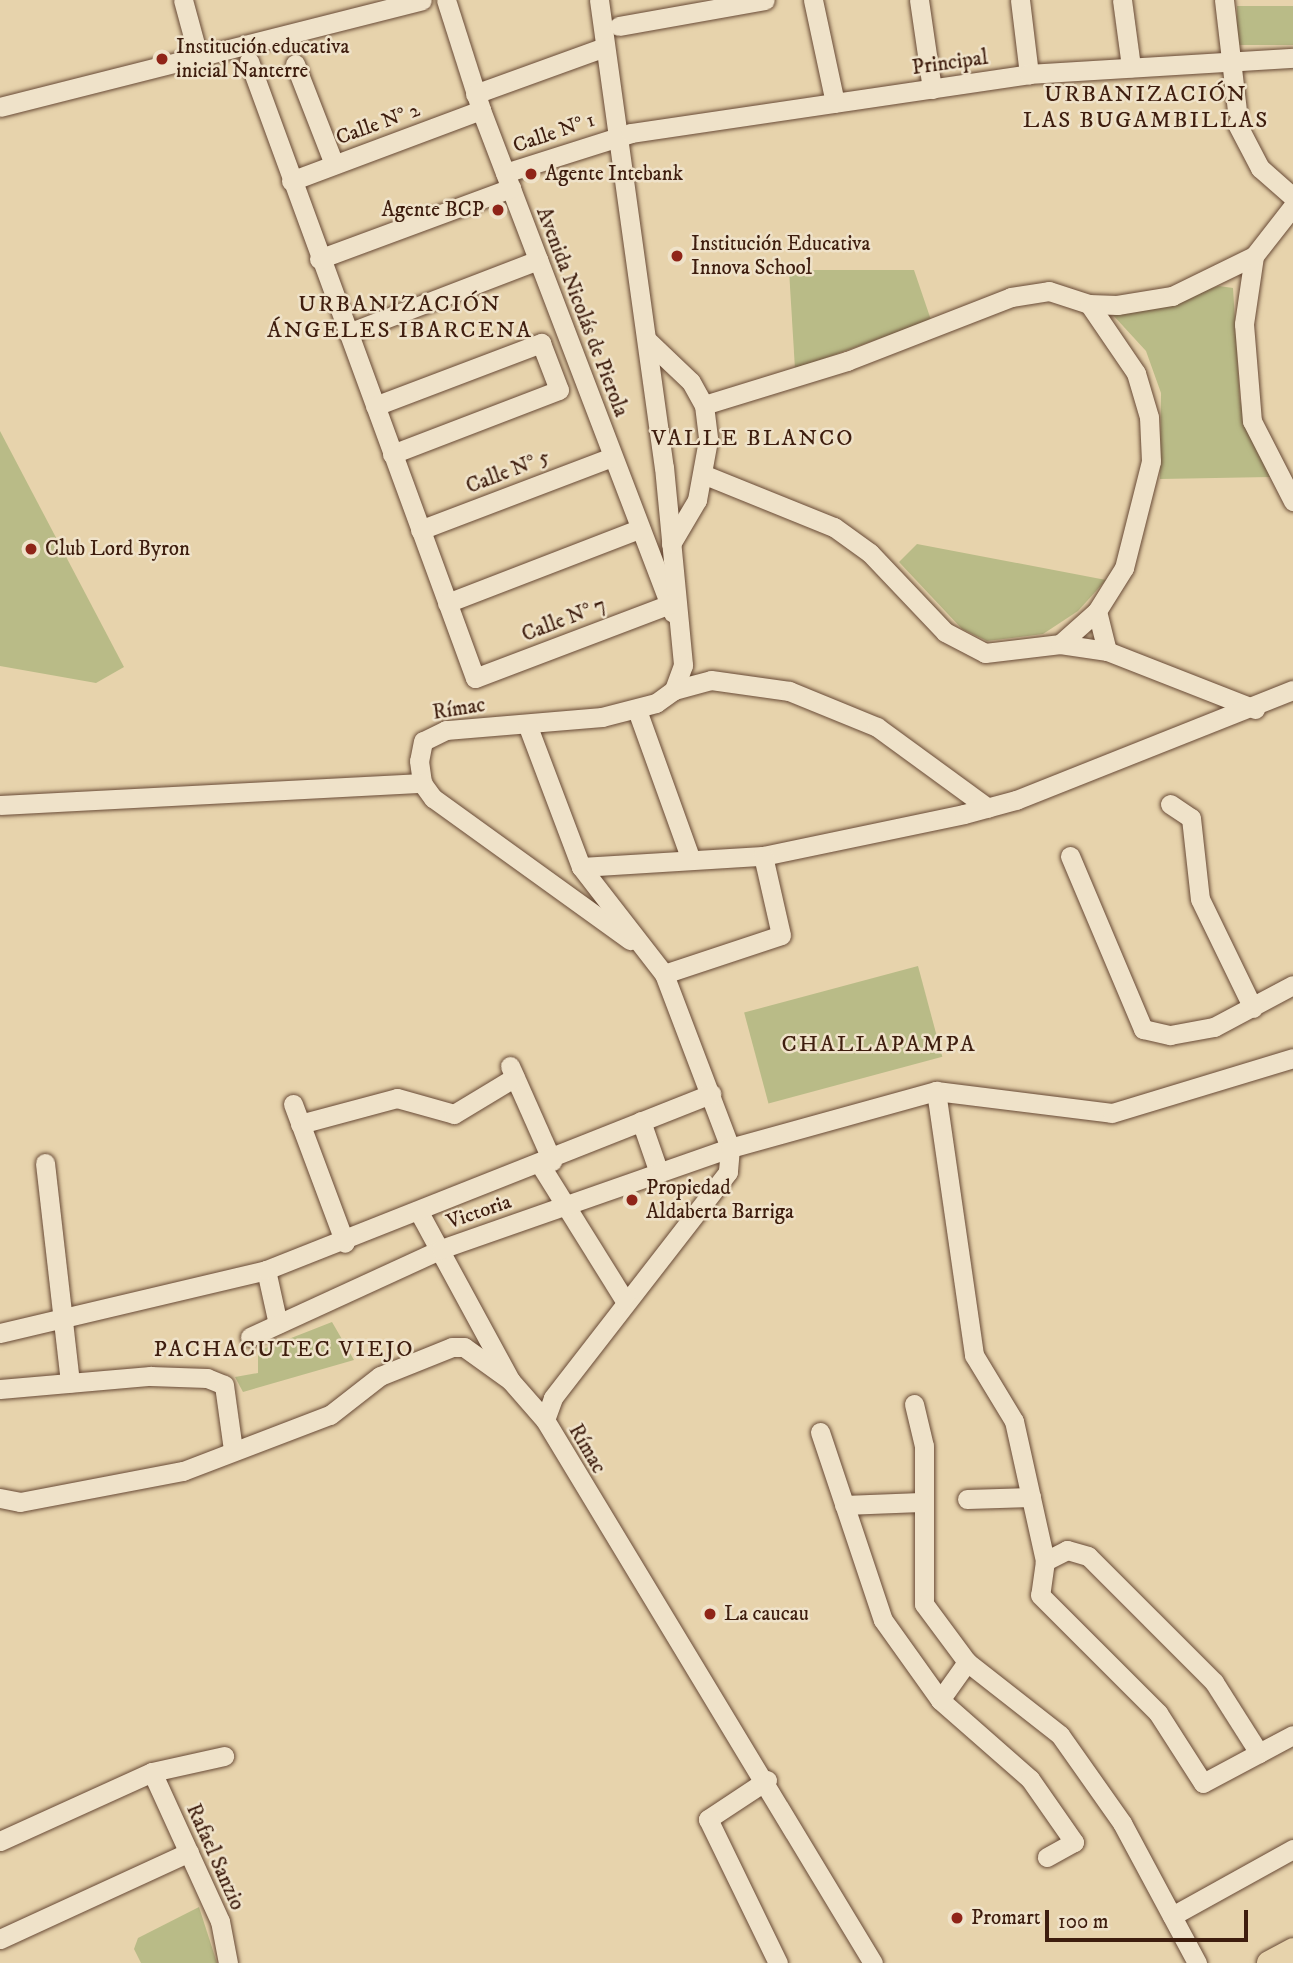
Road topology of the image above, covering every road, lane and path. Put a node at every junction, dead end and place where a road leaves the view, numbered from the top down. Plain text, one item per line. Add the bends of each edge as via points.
1 (183, 0) edge
2 (422, 0) edge
3 (446, 0) edge
4 (599, 0) edge
5 (765, 0) edge
6 (813, 0) edge
7 (919, 0) edge
8 (1020, 0) edge
9 (1122, 0) edge
10 (1224, 0) edge
11 (619, 26) dead end
12 (605, 47) junction
13 (1293, 58) edge
14 (199, 60) junction
15 (1232, 60) junction
16 (249, 61) dead end
17 (295, 64) dead end
18 (1131, 67) junction
19 (1029, 74) junction
20 (932, 89) junction
21 (478, 102) junction
22 (835, 103) junction
23 (0, 107) edge
24 (617, 136) junction
25 (334, 164) junction
26 (291, 181) junction
27 (508, 181) junction
28 (1293, 197) edge
29 (1293, 206) edge
30 (1254, 256) junction
31 (319, 259) junction
32 (538, 260) junction
33 (1224, 275) junction
34 (1248, 292) junction
35 (1089, 304) junction
36 (348, 333) junction
37 (648, 341) junction
38 (704, 405) junction
39 (374, 406) junction
40 (392, 454) junction
41 (612, 457) junction
42 (705, 475) junction
43 (1293, 501) edge
44 (639, 529) junction
45 (420, 530) junction
46 (671, 544) junction
47 (447, 603) junction
48 (670, 604) junction
49 (1097, 611) junction
50 (683, 637) junction
51 (1060, 644) junction
52 (1107, 651) junction
53 (674, 690) junction
54 (1293, 690) edge
55 (1255, 709) junction
56 (637, 710) junction
57 (527, 724) junction
58 (422, 783) junction
59 (1170, 804) dead end
60 (0, 805) edge
61 (988, 808) junction
62 (763, 856) junction
63 (1070, 856) dead end
64 (691, 860) junction
65 (581, 867) junction
66 (651, 955) junction
67 (664, 974) junction
68 (1293, 985) edge
69 (1253, 1008) junction
70 (1293, 1058) edge
71 (936, 1091) junction
72 (711, 1094) junction
73 (292, 1104) dead end
74 (641, 1121) junction
75 (300, 1124) junction
76 (730, 1148) junction
77 (45, 1163) dead end
78 (546, 1163) junction
79 (659, 1173) junction
80 (565, 1206) junction
81 (420, 1214) junction
82 (345, 1243) junction
83 (441, 1249) junction
84 (266, 1270) junction
85 (625, 1301) junction
86 (64, 1317) junction
87 (278, 1324) junction
88 (0, 1333) edge
89 (250, 1337) dead end
90 (510, 1380) junction
91 (71, 1383) junction
92 (0, 1389) edge
93 (914, 1404) dead end
94 (545, 1420) junction
95 (820, 1432) dead end
96 (233, 1450) junction
97 (1031, 1497) junction
98 (967, 1499) dead end
99 (4, 1500) edge
100 (921, 1503) junction
101 (844, 1504) junction
102 (1045, 1561) junction
103 (967, 1661) junction
104 (940, 1700) junction
105 (1293, 1735) edge
106 (1259, 1753) junction
107 (224, 1756) dead end
108 (152, 1772) junction
109 (767, 1780) junction
110 (0, 1841) edge
111 (1293, 1849) edge
112 (189, 1852) junction
113 (1047, 1857) dead end
114 (1172, 1916) junction
115 (0, 1939) edge
116 (1293, 1950) edge
117 (228, 1963) edge
118 (778, 1963) edge
119 (873, 1963) edge
120 (1197, 1963) edge
121 (1269, 1963) edge

1 - 14 street
2 - 14 street
3 - 21 street, Avenida Nicolás de Pierola
4 - 12 street
5 - 11 street
6 - 22 street
7 - 20 street
8 - 19 street
9 - 18 street
10 - 15 street
12 - 21 street, Calle N° 2
12 - 24 street
13 - 15 street, Principal
14 - 23 street
15 - 18 street, Principal
15 - 28 street via 1237,117 1260,168
16 - 26 street
17 - 25 street
18 - 19 street, Principal
19 - 20 street, Principal
20 - 22 street, Principal
21 - 25 street, Calle N° 2
21 - 27 street, Avenida Nicolás de Pierola
22 - 24 street, Principal
24 - 27 street, Calle N° 1
24 - 37 street
25 - 26 street, Calle N° 2
26 - 31 street
27 - 31 street, Calle N° 1
27 - 32 street, Avenida Nicolás de Pierola
29 - 30 street
30 - 33 street
30 - 34 street
31 - 36 street
32 - 36 street
32 - 41 street, Avenida Nicolás de Pierola
33 - 34 street
33 - 35 street via 1172,296
34 - 43 street via 1252,421
35 - 38 street via 1049,291 1011,297 847,361
35 - 49 street via 1136,373 1151,461 1130,552
36 - 39 street
37 - 38 street via 691,382
37 - 46 street
38 - 42 street
39 - 40 street
39 - 40 street via 541,343 559,390
40 - 45 street
41 - 44 street, Avenida Nicolás de Pierola
41 - 45 street, Calle N° 5
42 - 46 street
42 - 51 street via 834,527 870,553 945,632 985,653
44 - 47 street
44 - 48 street, Avenida Nicolás de Pierola
45 - 47 street
46 - 50 street
47 - 48 street, Calle N° 7 via 475,678
48 - 50 street, Avenida Nicolás de Pierola
49 - 51 street
49 - 52 street
50 - 53 street
51 - 52 street
52 - 55 street
53 - 56 street
53 - 61 street via 711,680 789,691 877,727
54 - 55 street
55 - 61 street
56 - 57 street
56 - 64 street
57 - 58 street, Rímac via 429,735 419,761
57 - 65 street
58 - 60 street
58 - 66 street
59 - 69 street via 1191,818 1200,899
61 - 62 street
62 - 64 street
62 - 67 street via 781,935
63 - 69 street via 1143,1030 1170,1035 1214,1027
64 - 65 street
65 - 66 street
66 - 67 street
67 - 72 street
68 - 69 street
70 - 71 street via 1112,1113
71 - 76 street, Victoria
71 - 97 street via 974,1355 1014,1421
72 - 74 street
72 - 76 street
73 - 75 street
74 - 78 street
74 - 79 street
75 - 78 street via 397,1098 454,1114 512,1072
75 - 82 street
76 - 79 street, Victoria
76 - 85 street, Rímac via 728,1171
77 - 86 street
78 - 80 street
78 - 81 street
79 - 80 street, Victoria
80 - 83 street, Victoria
80 - 85 street
81 - 82 street
81 - 83 street
82 - 84 street
83 - 87 street, Victoria
83 - 90 street
84 - 86 street
84 - 87 street
85 - 94 street, Rímac via 553,1398
86 - 88 street
86 - 91 street
87 - 89 street, Victoria
90 - 94 street
90 - 96 street via 464,1348 453,1347 380,1376 330,1415
91 - 92 street
91 - 96 street via 150,1376 217,1381 226,1392
93 - 100 street via 924,1446
94 - 109 street, Rímac
95 - 101 street
96 - 99 street via 183,1471
97 - 98 street
97 - 102 street
100 - 101 street
100 - 103 street via 924,1604
101 - 104 street via 883,1620
102 - 106 street via 1067,1550 1088,1556 1214,1682
102 - 106 street via 1041,1595 1158,1713 1203,1783
103 - 104 street
103 - 114 street via 1060,1735 1122,1823
104 - 113 street via 1030,1779 1074,1842
105 - 106 street
107 - 108 street
108 - 110 street
108 - 112 street, Rafael Sanzio
109 - 118 street via 708,1819
109 - 119 street, Rímac
111 - 114 street
112 - 115 street
112 - 117 street, Rafael Sanzio via 220,1921
114 - 120 street
116 - 121 main road

